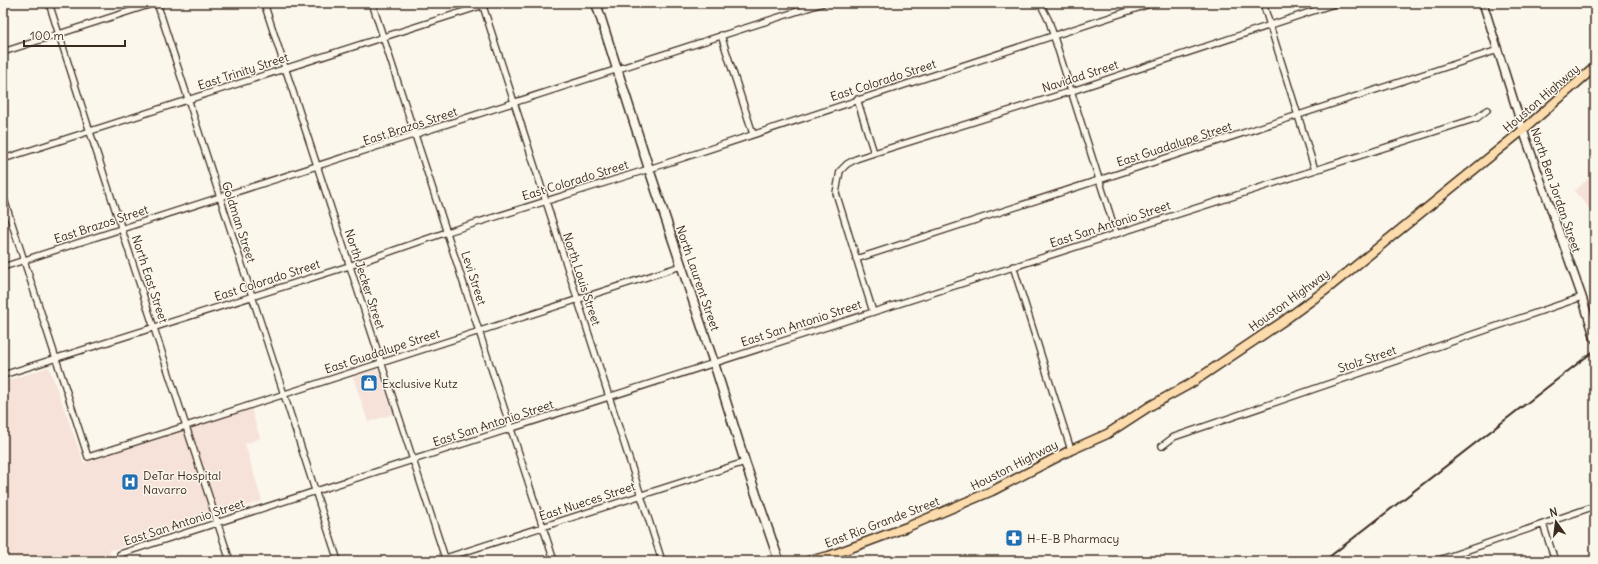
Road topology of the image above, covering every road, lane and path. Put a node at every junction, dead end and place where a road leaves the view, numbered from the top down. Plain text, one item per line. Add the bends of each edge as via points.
1 (50, 3) edge
2 (156, 3) edge
3 (264, 3) edge
4 (372, 3) edge
5 (490, 3) edge
6 (596, 3) edge
7 (823, 3) edge
8 (1040, 3) edge
9 (1153, 3) edge
10 (1263, 3) edge
11 (1337, 3) edge
12 (1483, 3) edge
13 (482, 4) edge
14 (1270, 24) junction
15 (59, 34) junction
16 (721, 35) junction
17 (1053, 36) junction
18 (383, 38) junction
19 (1498, 50) junction
20 (3, 52) edge
21 (1595, 67) edge
22 (285, 69) junction
23 (617, 69) junction
24 (1072, 91) junction
25 (857, 99) junction
26 (188, 100) junction
27 (513, 104) junction
28 (1487, 110) dead end
29 (1299, 115) junction
30 (1523, 130) junction
31 (90, 132) junction
32 (753, 134) junction
33 (416, 135) junction
34 (874, 153) junction
35 (3, 159) edge
36 (317, 167) junction
37 (649, 169) junction
38 (1315, 170) junction
39 (1100, 180) junction
40 (3, 196) edge
41 (220, 198) junction
42 (545, 201) junction
43 (122, 229) junction
44 (447, 232) junction
45 (1116, 233) junction
46 (856, 259) junction
47 (24, 260) junction
48 (349, 266) junction
49 (681, 266) junction
50 (1013, 266) junction
51 (3, 267) edge
52 (252, 296) junction
53 (1582, 297) junction
54 (578, 300) junction
55 (873, 312) junction
56 (155, 328) junction
57 (480, 331) junction
58 (1595, 339) edge
59 (56, 359) junction
60 (381, 362) junction
61 (714, 363) junction
62 (3, 375) edge
63 (284, 394) junction
64 (610, 396) junction
65 (186, 426) junction
66 (510, 429) junction
67 (1162, 446) dead end
68 (1071, 450) junction
69 (413, 460) junction
70 (744, 462) junction
71 (315, 491) junction
72 (641, 495) junction
73 (964, 503) joint
74 (1595, 506) edge
75 (217, 523) junction
76 (1543, 524) junction
77 (543, 527) junction
78 (1446, 559) edge
79 (445, 560) edge
80 (122, 561) edge
81 (230, 561) edge
82 (338, 561) edge
83 (436, 561) edge
84 (554, 561) edge
85 (662, 561) edge
86 (779, 561) edge
87 (808, 561) edge
88 (1436, 561) edge
89 (1555, 561) edge

1 - 15 street, North East Street
2 - 15 street
2 - 26 street, Goldman Street
3 - 22 street, North Jecker Street
4 - 18 street, Levi Street
5 - 13 street, East Trinity Street
6 - 23 main road, North Laurent Street
7 - 16 street, East Brazos Street
8 - 17 street
9 - 17 street, East Colorado Street
10 - 14 street
11 - 14 street, Navidad Street
12 - 19 street, North Ben Jordan Street
13 - 18 street, East Trinity Street
13 - 27 street, North Louis Street
14 - 24 street, Navidad Street
14 - 29 street
15 - 20 street
15 - 31 street, North East Street
16 - 23 street, East Brazos Street
16 - 32 street
17 - 24 street
17 - 25 street, East Colorado Street
18 - 22 street, East Trinity Street
18 - 33 street, Levi Street
19 - 29 street, East Guadalupe Street
19 - 30 street, North Ben Jordan Street
21 - 30 main road, Houston Highway
22 - 26 street, East Trinity Street
22 - 36 street, North Jecker Street
23 - 27 street, East Brazos Street
23 - 37 main road, North Laurent Street
24 - 34 street, Navidad Street
24 - 39 street
25 - 32 street, East Colorado Street
25 - 34 street
26 - 31 street, East Trinity Street
26 - 41 street, Goldman Street
27 - 33 street, East Brazos Street
27 - 42 street, North Louis Street
28 - 38 street, East San Antonio Street via 1477,118
29 - 38 street
29 - 39 street, East Guadalupe Street
30 - 53 street, North Ben Jordan Street
30 - 68 main road, Houston Highway via 1327,289 1282,322 1190,384 1107,434
31 - 35 street, East Trinity Street
31 - 43 street, North East Street
32 - 37 street, East Colorado Street
33 - 36 street, East Brazos Street
33 - 44 street, Levi Street
34 - 46 street, Navidad Street via 847,164 840,171 838,178 836,193
36 - 41 street, East Brazos Street
36 - 48 street, North Jecker Street
37 - 42 street, East Colorado Street
37 - 49 main road, North Laurent Street
38 - 45 street, East San Antonio Street
39 - 45 street
39 - 46 street, East Guadalupe Street
40 - 47 street
41 - 43 street, East Brazos Street
41 - 52 street, Goldman Street
42 - 44 street, East Colorado Street
42 - 54 street, North Louis Street
43 - 47 street, East Brazos Street
43 - 56 street, North East Street
44 - 48 street, East Colorado Street
44 - 57 street, Levi Street
45 - 50 street, East San Antonio Street
46 - 55 street
47 - 51 street, East Brazos Street
47 - 59 street
48 - 52 street, East Colorado Street
48 - 60 street, North Jecker Street
49 - 54 street, East Guadalupe Street
49 - 61 main road, North Laurent Street
50 - 55 street, East San Antonio Street
50 - 68 street
52 - 56 street, East Colorado Street
52 - 63 street, Goldman Street
53 - 58 street, North Ben Jordan Street
53 - 67 street, Stolz Street via 1174,437
54 - 57 street, East Guadalupe Street
54 - 64 street, North Louis Street
55 - 61 street, East San Antonio Street
56 - 59 street, East Colorado Street
56 - 65 street, North East Street
57 - 60 street, East Guadalupe Street
57 - 66 street, Levi Street
59 - 62 street, East Colorado Street
59 - 65 street, East Guadalupe Street via 88,456
60 - 63 street, East Guadalupe Street
60 - 69 street, North Jecker Street
61 - 64 street, East San Antonio Street
61 - 70 main road, North Laurent Street
63 - 65 street, East Guadalupe Street
63 - 71 street, Goldman Street
64 - 66 street, East San Antonio Street
64 - 72 street, North Louis Street
65 - 75 street, North East Street
66 - 69 street, East San Antonio Street
66 - 77 street, Levi Street
68 - 73 main road, Houston Highway
69 - 71 street, East San Antonio Street
69 - 79 street, North Jecker Street
70 - 72 street, East Nueces Street
70 - 86 main road, North Laurent Street
71 - 75 street, East San Antonio Street
71 - 82 street, Goldman Street
72 - 77 street, East Nueces Street
72 - 85 street, North Louis Street
73 - 87 main road, East Rio Grande Street via 894,532
74 - 76 street
75 - 80 street, East San Antonio Street via 120,554
75 - 81 street, North East Street
76 - 78 street
76 - 89 street
77 - 79 street, East Nueces Street
77 - 84 street, Levi Street
78 - 88 street
79 - 83 street, East Nueces Street

